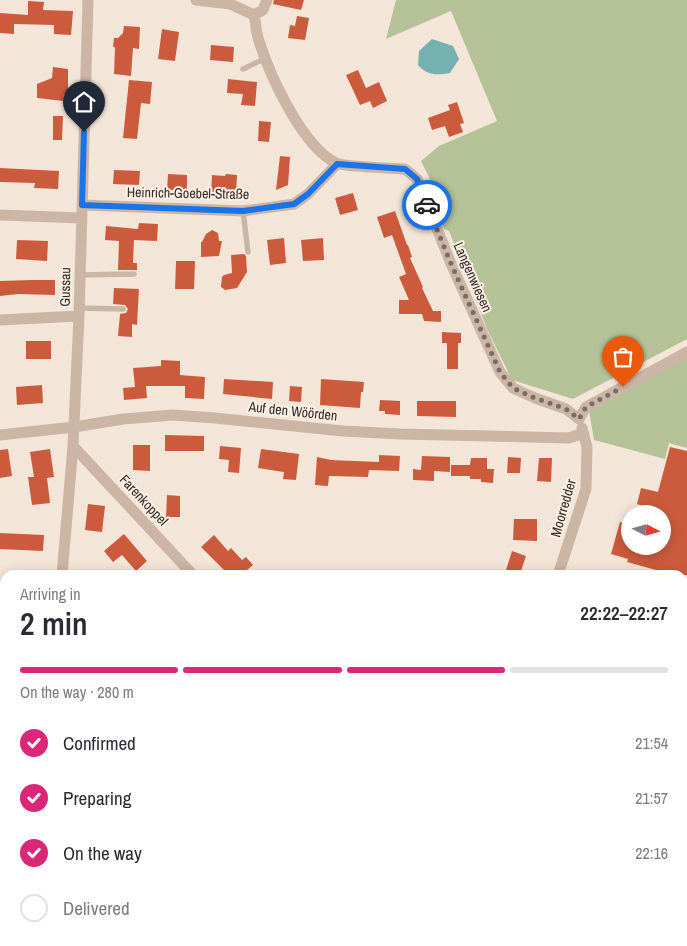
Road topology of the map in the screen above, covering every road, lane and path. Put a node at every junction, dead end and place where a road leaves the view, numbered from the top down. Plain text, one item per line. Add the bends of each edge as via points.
1 (88, 0) edge
2 (196, 0) edge
3 (267, 0) edge
4 (254, 15) junction
5 (266, 58) junction
6 (243, 69) dead end
7 (337, 164) junction
8 (82, 205) junction
9 (243, 211) junction
10 (0, 216) edge
11 (82, 218) junction
12 (248, 252) dead end
13 (134, 274) dead end
14 (80, 275) junction
15 (123, 309) dead end
16 (79, 312) junction
17 (0, 320) edge
18 (687, 352) edge
19 (579, 419) junction
20 (74, 427) junction
21 (583, 433) junction
22 (0, 435) edge
23 (73, 446) junction
24 (62, 570) edge
25 (188, 570) edge
26 (560, 570) edge

1 - 8 street, Gussau
2 - 4 street via 230,4
3 - 4 street via 263,10
4 - 5 street via 258,40
5 - 6 lane
5 - 7 street via 291,112 308,139
7 - 9 street, Heinrich-Goebel-Straße via 294,204
7 - 19 street, Langenwiesen via 405,169 412,173 500,372 513,388 566,409
8 - 9 street, Heinrich-Goebel-Straße
8 - 11 street, Gussau
9 - 12 lane
10 - 11 street
11 - 14 street, Gussau
13 - 14 lane
14 - 16 street, Gussau
15 - 16 lane
16 - 17 street
16 - 20 street, Gussau
18 - 19 street via 586,407
19 - 21 street, Moorredder
20 - 21 street, Auf den Wöörden via 123,419 173,416 400,434 569,438
20 - 22 street, Auf den Wöörden
20 - 23 street, Gussau
21 - 26 street, Moorredder via 587,447 586,489
23 - 24 street, Gussau
23 - 25 street, Farenkoppel

